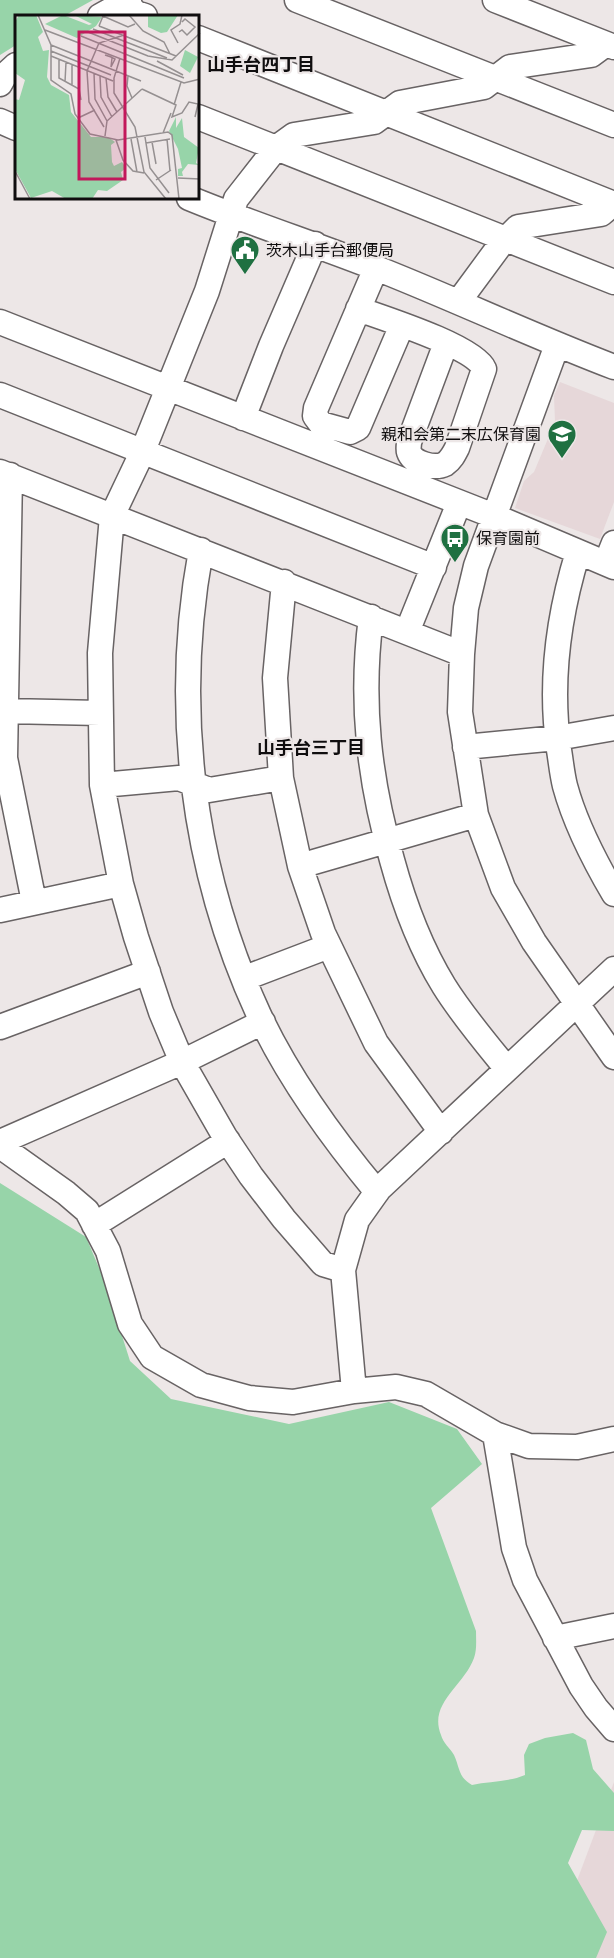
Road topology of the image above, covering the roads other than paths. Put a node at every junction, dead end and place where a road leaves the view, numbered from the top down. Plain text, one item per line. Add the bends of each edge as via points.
1 (297, 0) edge
2 (495, 0) edge
3 (127, 1) edge
4 (102, 15) edge
5 (142, 15) edge
6 (200, 39) edge
7 (610, 45) edge
8 (15, 66) edge
9 (494, 78) junction
10 (0, 84) edge
11 (385, 113) junction
12 (200, 118) edge
13 (0, 121) edge
14 (614, 125) edge
15 (15, 128) edge
16 (276, 148) junction
17 (194, 200) edge
18 (614, 204) edge
19 (230, 215) junction
20 (507, 239) junction
21 (315, 244) junction
22 (376, 268) junction
23 (614, 282) edge
24 (459, 301) junction
25 (358, 309) junction
26 (0, 322) edge
27 (402, 325) junction
28 (446, 343) junction
29 (557, 345) junction
30 (614, 367) edge
31 (167, 388) junction
32 (0, 395) edge
33 (243, 418) junction
34 (142, 453) junction
35 (5, 474) edge
36 (459, 503) junction
37 (112, 516) junction
38 (494, 516) junction
39 (201, 550) junction
40 (578, 552) junction
41 (611, 558) edge
42 (434, 567) junction
43 (284, 582) junction
44 (371, 618) junction
45 (407, 632) junction
46 (462, 654) junction
47 (6, 711) junction
48 (100, 712) junction
49 (614, 728) edge
50 (557, 738) junction
51 (465, 747) junction
52 (3, 756) edge
53 (280, 777) junction
54 (192, 783) junction
55 (102, 785) junction
56 (476, 815) junction
57 (387, 841) junction
58 (300, 866) junction
59 (121, 884) junction
60 (614, 894) edge
61 (34, 902) junction
62 (0, 910) edge
63 (329, 946) junction
64 (614, 969) edge
65 (148, 972) junction
66 (245, 978) junction
67 (576, 1004) junction
68 (263, 1023) junction
69 (0, 1027) edge
70 (614, 1057) edge
71 (182, 1062) junction
72 (507, 1070) junction
73 (441, 1132) junction
74 (228, 1141) junction
75 (0, 1142) edge
76 (0, 1146) edge
77 (377, 1192) junction
78 (94, 1225) junction
79 (343, 1270) junction
80 (354, 1391) junction
81 (495, 1434) junction
82 (614, 1439) edge
83 (614, 1626) edge
84 (555, 1638) junction
85 (612, 1724) edge

1 - 9 street
2 - 7 street
3 - 4 street
3 - 5 street
6 - 11 street
7 - 9 street via 591,56 510,67
8 - 10 street
9 - 11 street via 484,87 400,103
9 - 14 street
11 - 16 street via 374,122 294,135
11 - 18 street
12 - 16 street
13 - 15 street
16 - 19 street via 236,199
16 - 20 street
17 - 19 street
18 - 20 street via 601,214 518,227
19 - 21 street
19 - 31 street via 207,291
20 - 23 street
20 - 24 street
21 - 22 street
21 - 33 street
22 - 24 street
22 - 25 street
24 - 29 street
25 - 27 street
25 - 27 street via 316,408 315,416 321,424 350,432 358,428
26 - 31 street
27 - 28 street
28 - 28 street via 482,363 484,369 458,448 450,460 432,466 414,458 409,442
29 - 30 street
29 - 38 street
31 - 33 street
31 - 34 street
32 - 34 street
33 - 36 street
34 - 37 street
34 - 42 street
35 - 37 street
35 - 47 street
36 - 38 street
36 - 42 street
37 - 39 street
37 - 48 street via 100,653
38 - 40 street
38 - 46 street via 466,608
39 - 43 street
39 - 54 street via 188,652
40 - 41 street
40 - 50 street via 555,659
42 - 45 street
43 - 44 street
43 - 53 street via 275,678
44 - 45 street
44 - 57 street via 366,656 368,741 374,790
45 - 46 street
46 - 51 street via 460,712
47 - 48 street
47 - 52 street
48 - 55 street
49 - 50 street
50 - 51 street
50 - 60 street via 564,785 574,813
51 - 56 street
52 - 61 street
53 - 54 street via 209,790
53 - 58 street
54 - 55 street via 178,778
54 - 66 street via 215,894
55 - 59 street
56 - 57 street
56 - 67 street via 503,888
57 - 58 street
57 - 72 street via 421,943 444,986
58 - 63 street
59 - 61 street
59 - 65 street
61 - 62 street
63 - 66 street
63 - 73 street via 376,1043
64 - 67 street
65 - 69 street
65 - 71 street
66 - 68 street
67 - 70 street
67 - 72 street
68 - 71 street
68 - 77 street via 323,1123
71 - 74 street
71 - 75 street
72 - 73 street
73 - 77 street
74 - 78 street
74 - 79 street via 277,1210 323,1264
76 - 78 street via 73,1199
77 - 79 street via 357,1221
78 - 80 street via 108,1251 130,1324 152,1357 201,1385 249,1398 293,1402
79 - 80 street
80 - 81 street via 396,1387 426,1394
81 - 82 street via 529,1446 577,1447
81 - 84 street via 514,1548 525,1580
83 - 84 street
84 - 85 street via 581,1686

